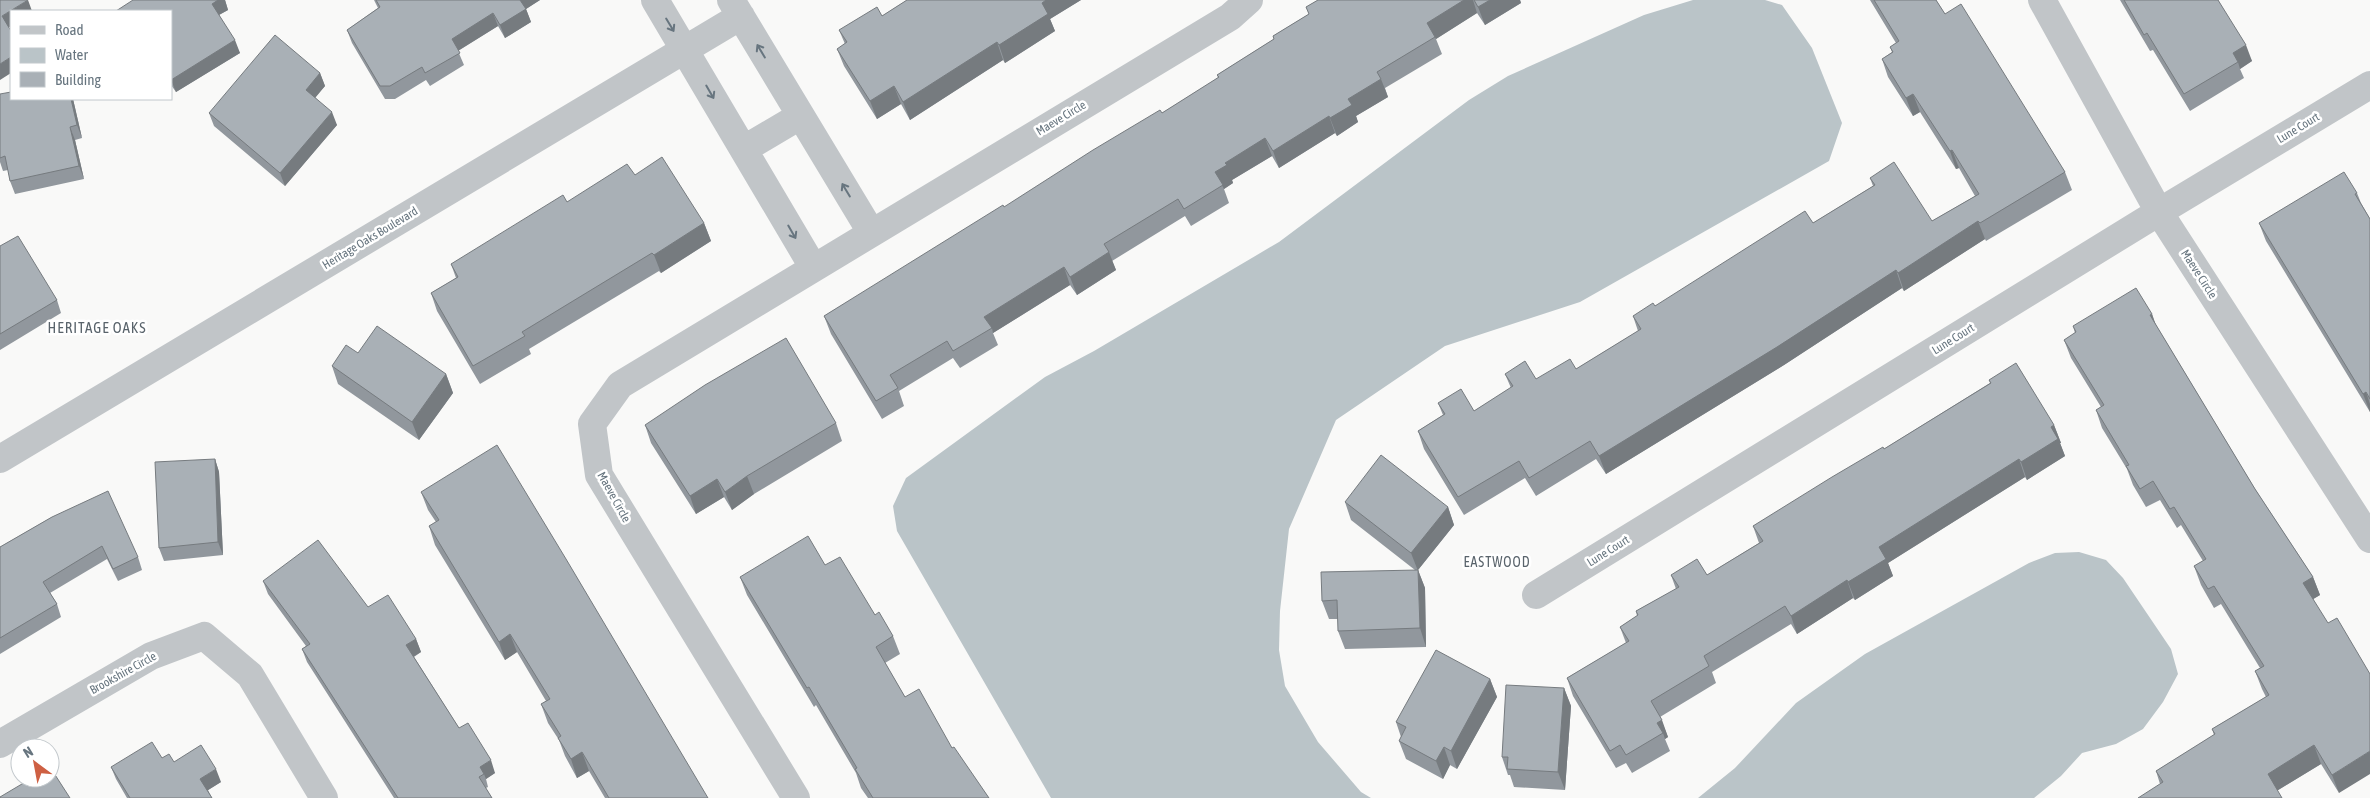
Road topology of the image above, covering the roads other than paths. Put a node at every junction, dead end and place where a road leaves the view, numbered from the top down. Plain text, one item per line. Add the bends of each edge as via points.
1 (655, 0) edge
2 (1249, 0) edge
3 (2042, 0) edge
4 (736, 8) edge
5 (686, 50) junction
6 (2370, 85) edge
7 (800, 116) junction
8 (744, 149) junction
9 (2159, 212) junction
10 (871, 232) junction
11 (813, 267) junction
12 (0, 459) edge
13 (2370, 539) edge
14 (1536, 595) dead end
15 (0, 744) edge
16 (324, 798) edge
17 (796, 798) edge

1 -> 5 street
2 - 10 street, Maeve Circle via 1230,17
3 - 9 street, Maeve Circle
4 - 5 street, Heritage Oaks Boulevard
7 -> 4 street
5 -> 8 street
5 - 12 street, Heritage Oaks Boulevard
6 - 9 street, Lune Court
7 - 8 street
10 -> 7 street
8 -> 11 street
9 - 13 street, Maeve Circle
9 - 14 street, Lune Court
10 - 11 street, Maeve Circle
11 - 17 street, Maeve Circle via 620,385 592,424 599,475
15 - 16 street, Brookshire Circle via 151,656 204,636 250,675

